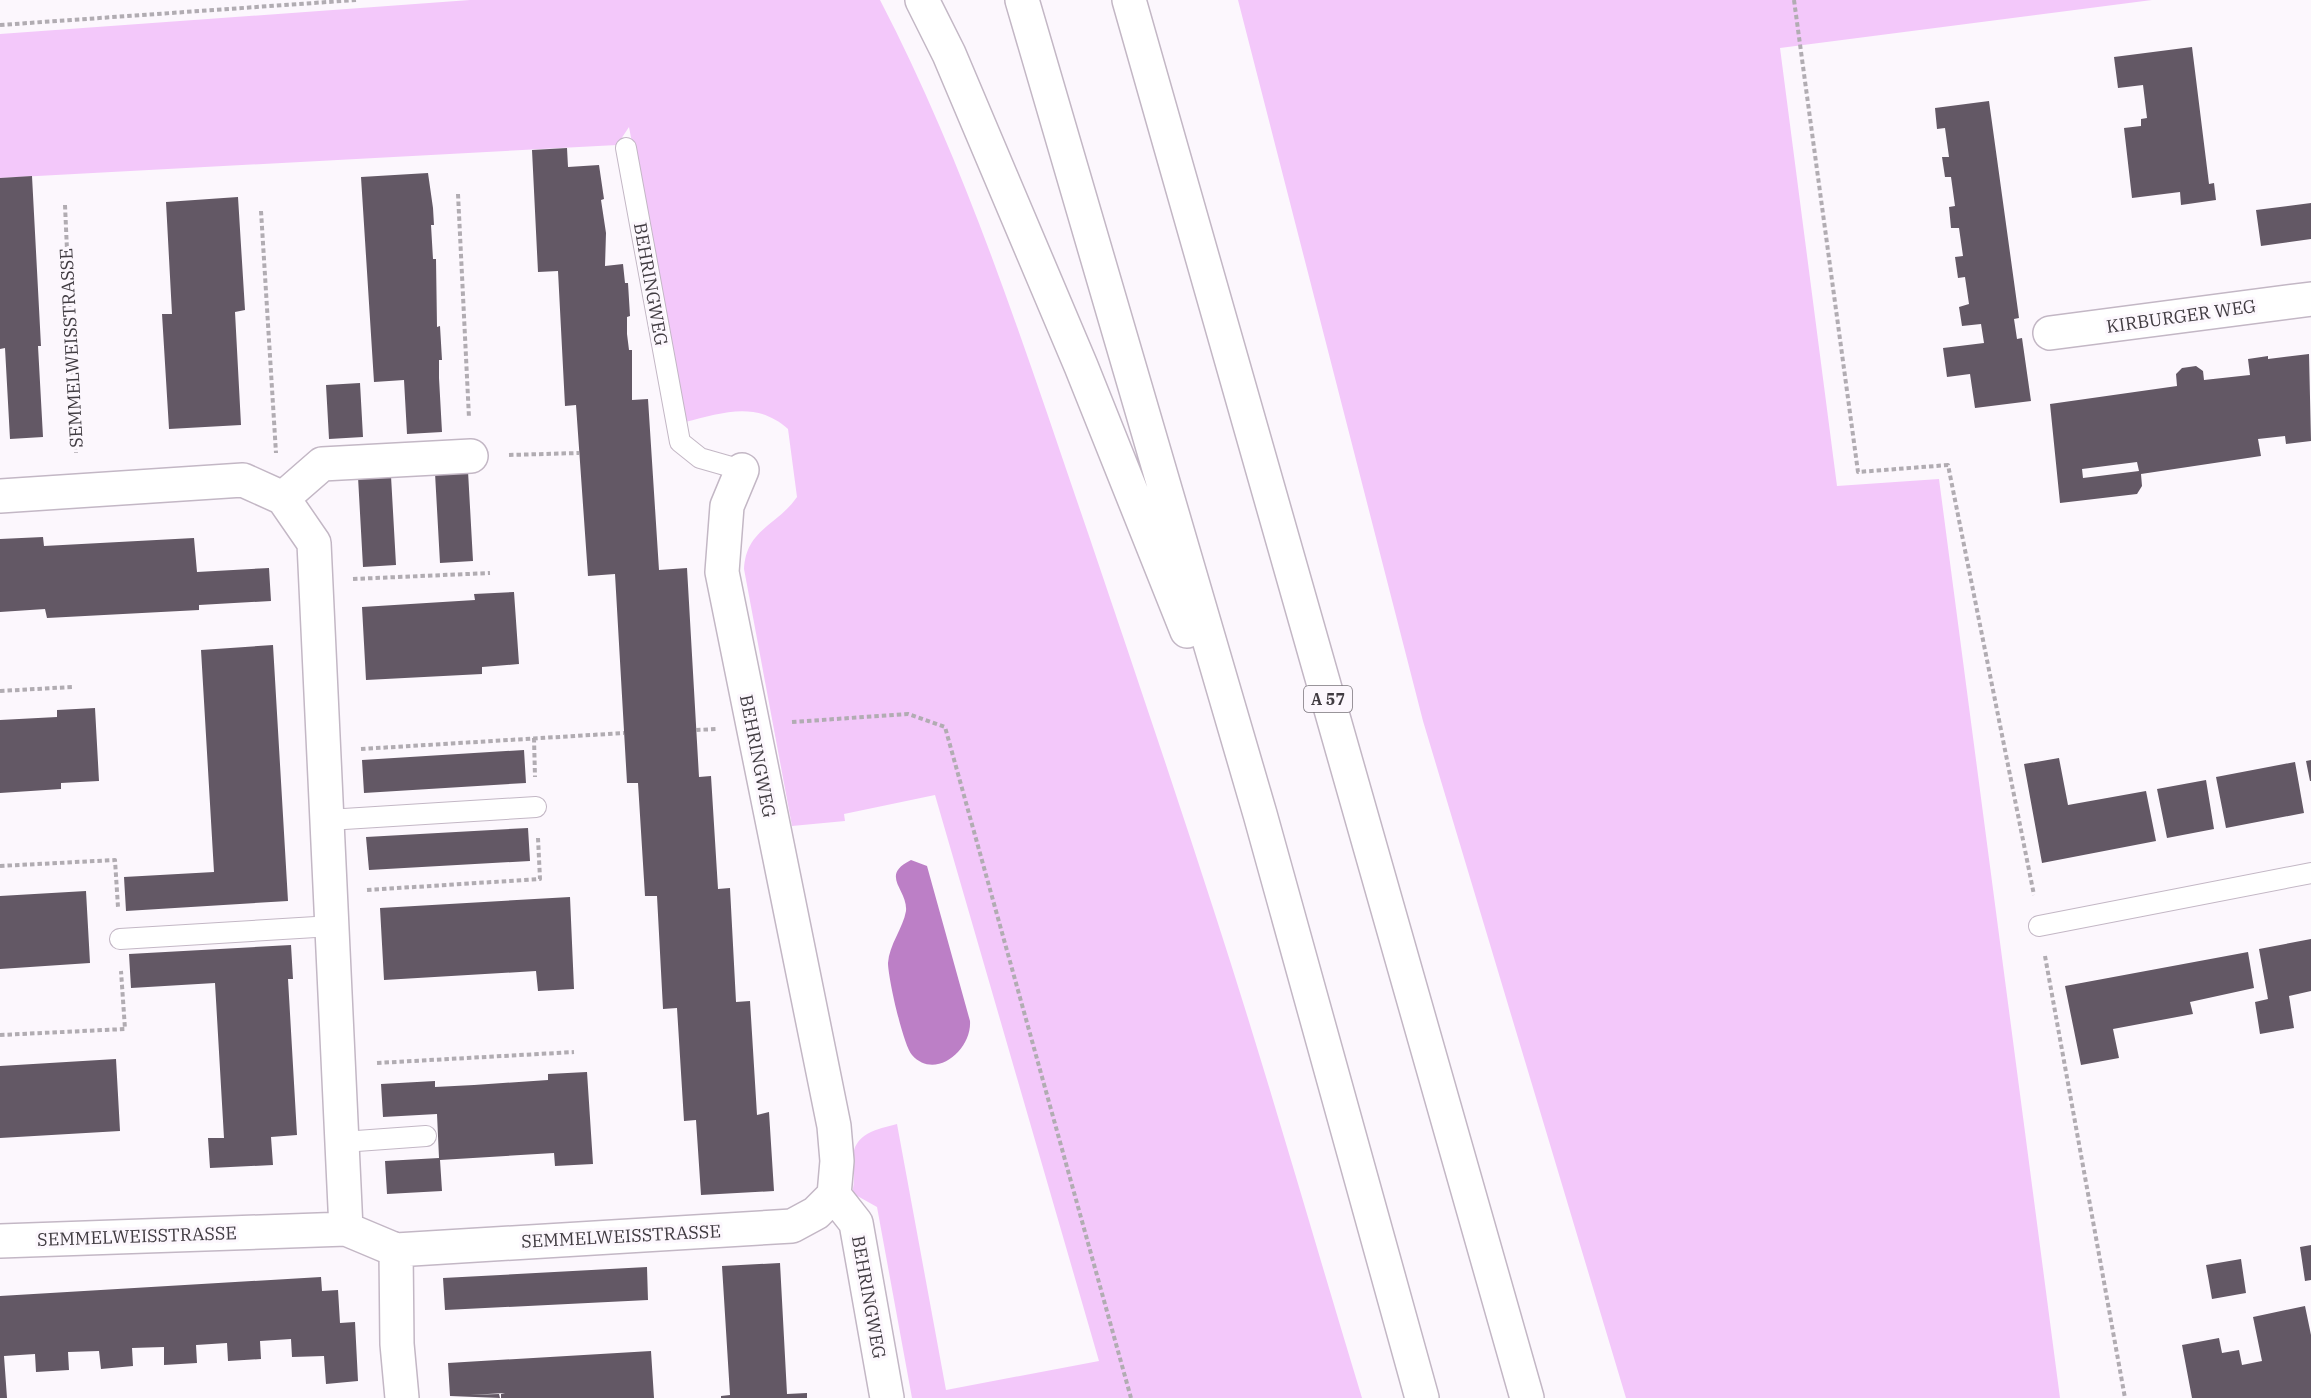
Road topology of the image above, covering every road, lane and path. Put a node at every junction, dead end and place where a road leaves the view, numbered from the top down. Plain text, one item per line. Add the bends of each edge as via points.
1 (356, 0) edge
2 (922, 0) edge
3 (1022, 0) edge
4 (1129, 0) edge
5 (1794, 0) edge
6 (0, 25) edge
7 (626, 148) dead end
8 (458, 194) dead end
9 (65, 205) dead end
10 (261, 211) dead end
11 (2311, 299) edge
12 (2050, 333) dead end
13 (579, 453) dead end
14 (471, 456) junction
15 (742, 470) joint
16 (78, 491) junction
17 (0, 496) edge
18 (281, 497) junction
19 (490, 573) dead end
20 (316, 581) junction
21 (72, 687) dead end
22 (0, 691) edge
23 (752, 724) junction
24 (624, 733) dead end
25 (534, 738) junction
26 (324, 752) junction
27 (536, 807) junction
28 (1260, 814) junction
29 (328, 820) junction
30 (0, 866) edge
31 (2311, 873) edge
32 (331, 892) junction
33 (332, 926) junction
34 (2039, 926) junction
35 (120, 939) junction
36 (0, 1035) edge
37 (574, 1052) dead end
38 (339, 1066) junction
39 (426, 1136) dead end
40 (343, 1142) junction
41 (834, 1195) junction
42 (346, 1230) junction
43 (0, 1241) edge
44 (396, 1250) junction
45 (402, 1398) edge
46 (886, 1398) edge
47 (1131, 1398) edge
48 (1422, 1398) edge
49 (1527, 1398) edge
50 (2125, 1398) edge

1 - 6 path
2 - 28 main road via 949,54 1081,366
3 - 28 main road
4 - 49 main road, A 57
5 - 34 path via 1858,472 1948,465
7 - 15 lane, BEHRINGWEG via 680,442 700,458
8 - 14 path
9 - 16 path, SEMMELWEISSTRASSE
10 - 18 path
11 - 12 main road, KIRBURGER WEG
13 - 14 path
14 - 18 main road via 322,464
15 - 23 main road, BEHRINGWEG via 727,506 722,572
16 - 17 main road
16 - 18 main road via 243,480
18 - 20 main road via 314,543
19 - 20 path
20 - 26 main road
21 - 22 path
23 - 41 main road, BEHRINGWEG via 834,1126
23 - 47 path via 908,714 945,728
24 - 25 path
25 - 26 path
25 - 27 path
26 - 29 main road
27 - 29 lane
27 - 32 path via 540,879
28 - 48 main road
29 - 32 main road
30 - 35 path via 115,861
31 - 34 lane
32 - 33 main road
33 - 35 lane
33 - 38 main road
34 - 50 path
35 - 36 path via 125,1029
37 - 38 path
38 - 40 main road
39 - 40 lane
40 - 42 main road
41 - 44 main road, SEMMELWEISSTRASSE via 816,1213 792,1226
41 - 46 main road, BEHRINGWEG via 856,1223
42 - 43 main road, SEMMELWEISSTRASSE
42 - 44 main road, SEMMELWEISSTRASSE
44 - 45 main road

